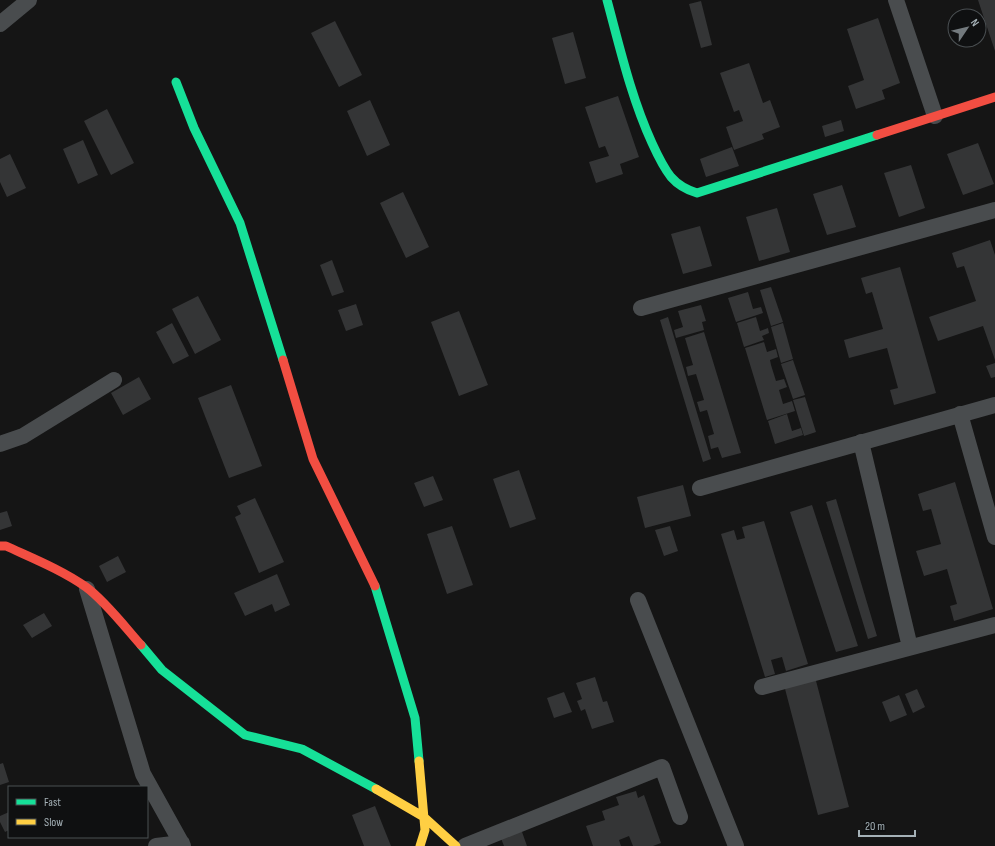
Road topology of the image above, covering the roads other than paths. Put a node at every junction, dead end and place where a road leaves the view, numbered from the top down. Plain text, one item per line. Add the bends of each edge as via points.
1 (29, 0) edge
2 (607, 0) edge
3 (896, 0) edge
4 (0, 24) edge
5 (176, 82) dead end
6 (995, 97) edge
7 (935, 116) junction
8 (995, 210) edge
9 (641, 308) dead end
10 (114, 380) dead end
11 (995, 405) edge
12 (960, 414) junction
13 (861, 442) junction
14 (0, 444) edge
15 (700, 488) dead end
16 (995, 537) edge
17 (0, 546) edge
18 (86, 588) junction
19 (638, 600) dead end
20 (995, 625) edge
21 (910, 647) junction
22 (762, 687) dead end
23 (424, 817) junction
24 (680, 817) dead end
25 (183, 845) edge
26 (156, 846) edge
27 (420, 846) edge
28 (456, 846) edge
29 (464, 846) edge
30 (736, 846) edge

1 - 4 street
2 - 7 street via 647,135 661,163 685,189 697,192
3 - 7 street
5 - 23 street via 194,128 240,223 260,279 313,459 378,592 415,718
6 - 7 street
8 - 9 street
10 - 14 street via 24,436
11 - 12 street
12 - 13 street
12 - 16 street
13 - 15 street
13 - 21 street
17 - 18 street via 6,546 45,564
18 - 23 street via 119,620 162,670 245,735 302,749 382,791
18 - 25 street via 143,774
19 - 30 street
20 - 21 street
21 - 22 street
23 - 27 street via 425,830
23 - 28 street
24 - 29 street via 662,767
25 - 26 street

